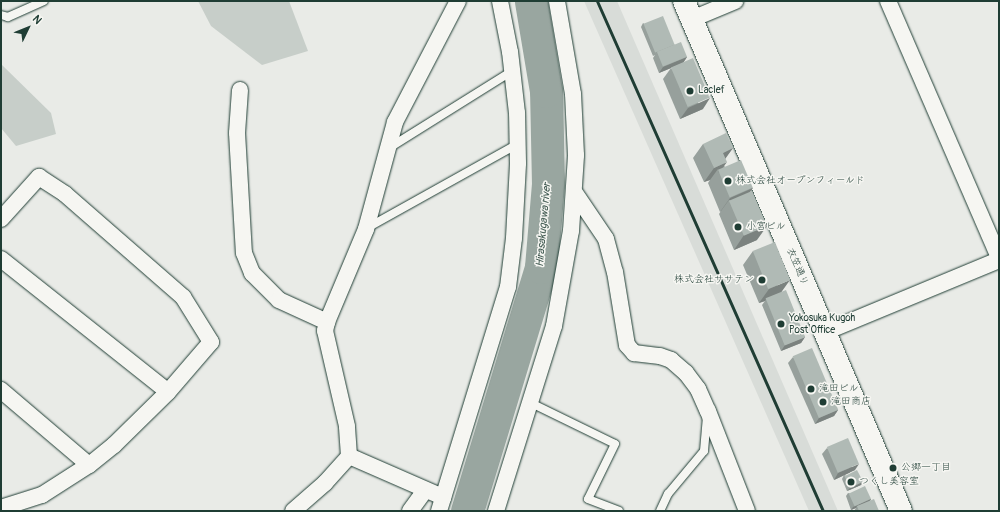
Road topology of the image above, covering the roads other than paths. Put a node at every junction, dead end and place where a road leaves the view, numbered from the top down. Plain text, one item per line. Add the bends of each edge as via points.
1 (44, 1) edge
2 (458, 1) edge
3 (500, 1) edge
4 (557, 1) edge
5 (735, 1) edge
6 (888, 1) edge
7 (688, 10) edge
8 (1, 15) edge
9 (512, 72) junction
10 (240, 90) dead end
11 (518, 144) junction
12 (387, 149) junction
13 (575, 193) junction
14 (1, 219) edge
15 (366, 228) junction
16 (1, 259) edge
17 (999, 259) edge
18 (327, 322) junction
19 (825, 332) junction
20 (1, 390) edge
21 (168, 392) junction
22 (531, 403) junction
23 (708, 411) junction
24 (349, 456) junction
25 (89, 465) junction
26 (425, 490) junction
27 (441, 504) edge
28 (1, 508) edge
29 (293, 511) edge
30 (410, 511) edge
31 (496, 511) edge
32 (619, 511) edge
33 (660, 511) edge
34 (747, 511) edge
35 (901, 511) edge

1 - 8 lane via 8,16
2 - 12 street via 395,122
3 - 9 street
4 - 13 street via 573,94
5 - 7 street
6 - 17 street
7 - 19 street, 衣笠通り
9 - 11 street
9 - 12 lane
10 - 18 street via 237,133 247,260 252,273 279,300
11 - 15 lane
11 - 27 street via 514,238 508,287
12 - 15 street
13 - 22 street via 558,306
13 - 23 street via 606,239 615,272 627,346 634,353 671,360 686,373 698,389
14 - 21 street via 39,177 65,194 183,297 211,342
15 - 18 street
16 - 21 street
17 - 19 street
18 - 24 street via 325,331 347,426
19 - 35 street, 衣笠通り
20 - 25 street
21 - 25 street
22 - 31 street
22 - 32 lane via 615,444 588,499
23 - 33 lane via 703,434 704,451 668,494
23 - 34 street
24 - 26 street
24 - 29 street via 325,483
25 - 28 street via 42,495
26 - 27 street
26 - 30 street

